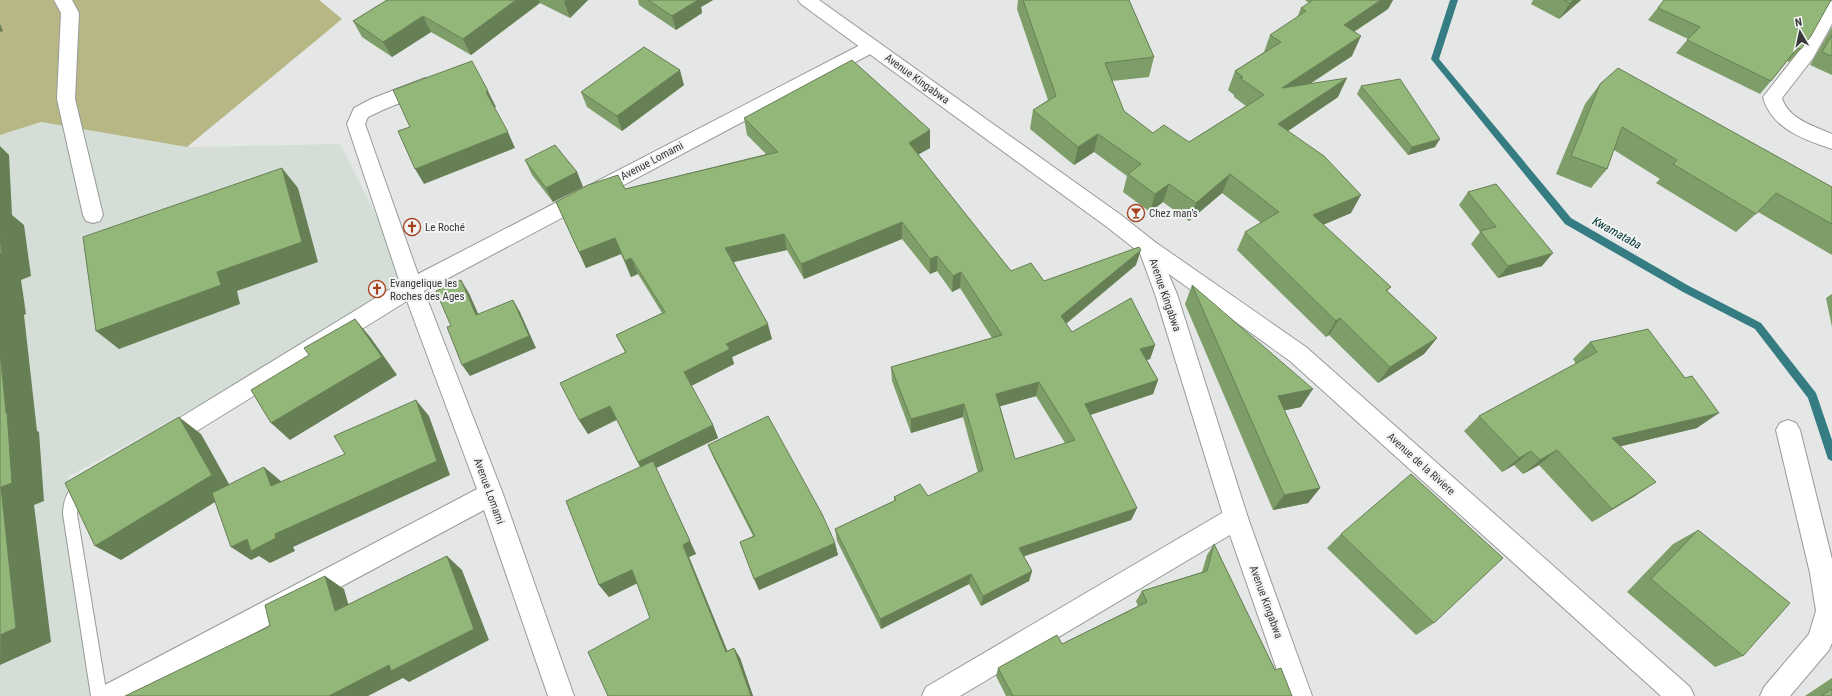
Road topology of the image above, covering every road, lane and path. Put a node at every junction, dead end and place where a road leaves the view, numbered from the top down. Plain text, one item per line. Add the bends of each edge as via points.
1 (63, 0) edge
2 (807, 0) edge
3 (1832, 7) edge
4 (872, 46) junction
5 (446, 77) edge
6 (1832, 142) edge
7 (93, 215) dead end
8 (1148, 248) junction
9 (412, 287) junction
10 (1788, 430) dead end
11 (145, 450) edge
12 (88, 483) edge
13 (491, 494) junction
14 (1236, 518) junction
15 (99, 696) edge
16 (110, 696) edge
17 (560, 696) edge
18 (935, 696) edge
19 (1299, 696) edge
20 (1681, 696) edge
21 (1773, 696) edge

1 - 7 street via 70,13 66,99
2 - 4 street, Avenue Kingabwa
3 - 6 street via 1807,54 1772,97 1772,104 1787,120
4 - 8 street, Avenue Kingabwa
4 - 9 street, Avenue Lomami
5 - 9 street, Avenue Lomami via 378,104 361,113 356,124
8 - 14 street, Avenue Kingabwa via 1166,294
8 - 20 street, Avenue de la Riviere via 1298,354
9 - 11 street, Avenue Lomami
9 - 13 street, Avenue Lomami
10 - 21 street via 1830,611 1820,641
12 - 15 lane via 73,495 70,514
13 - 16 street
13 - 17 street, Avenue Lomami
14 - 18 street
14 - 19 street, Avenue Kingabwa

